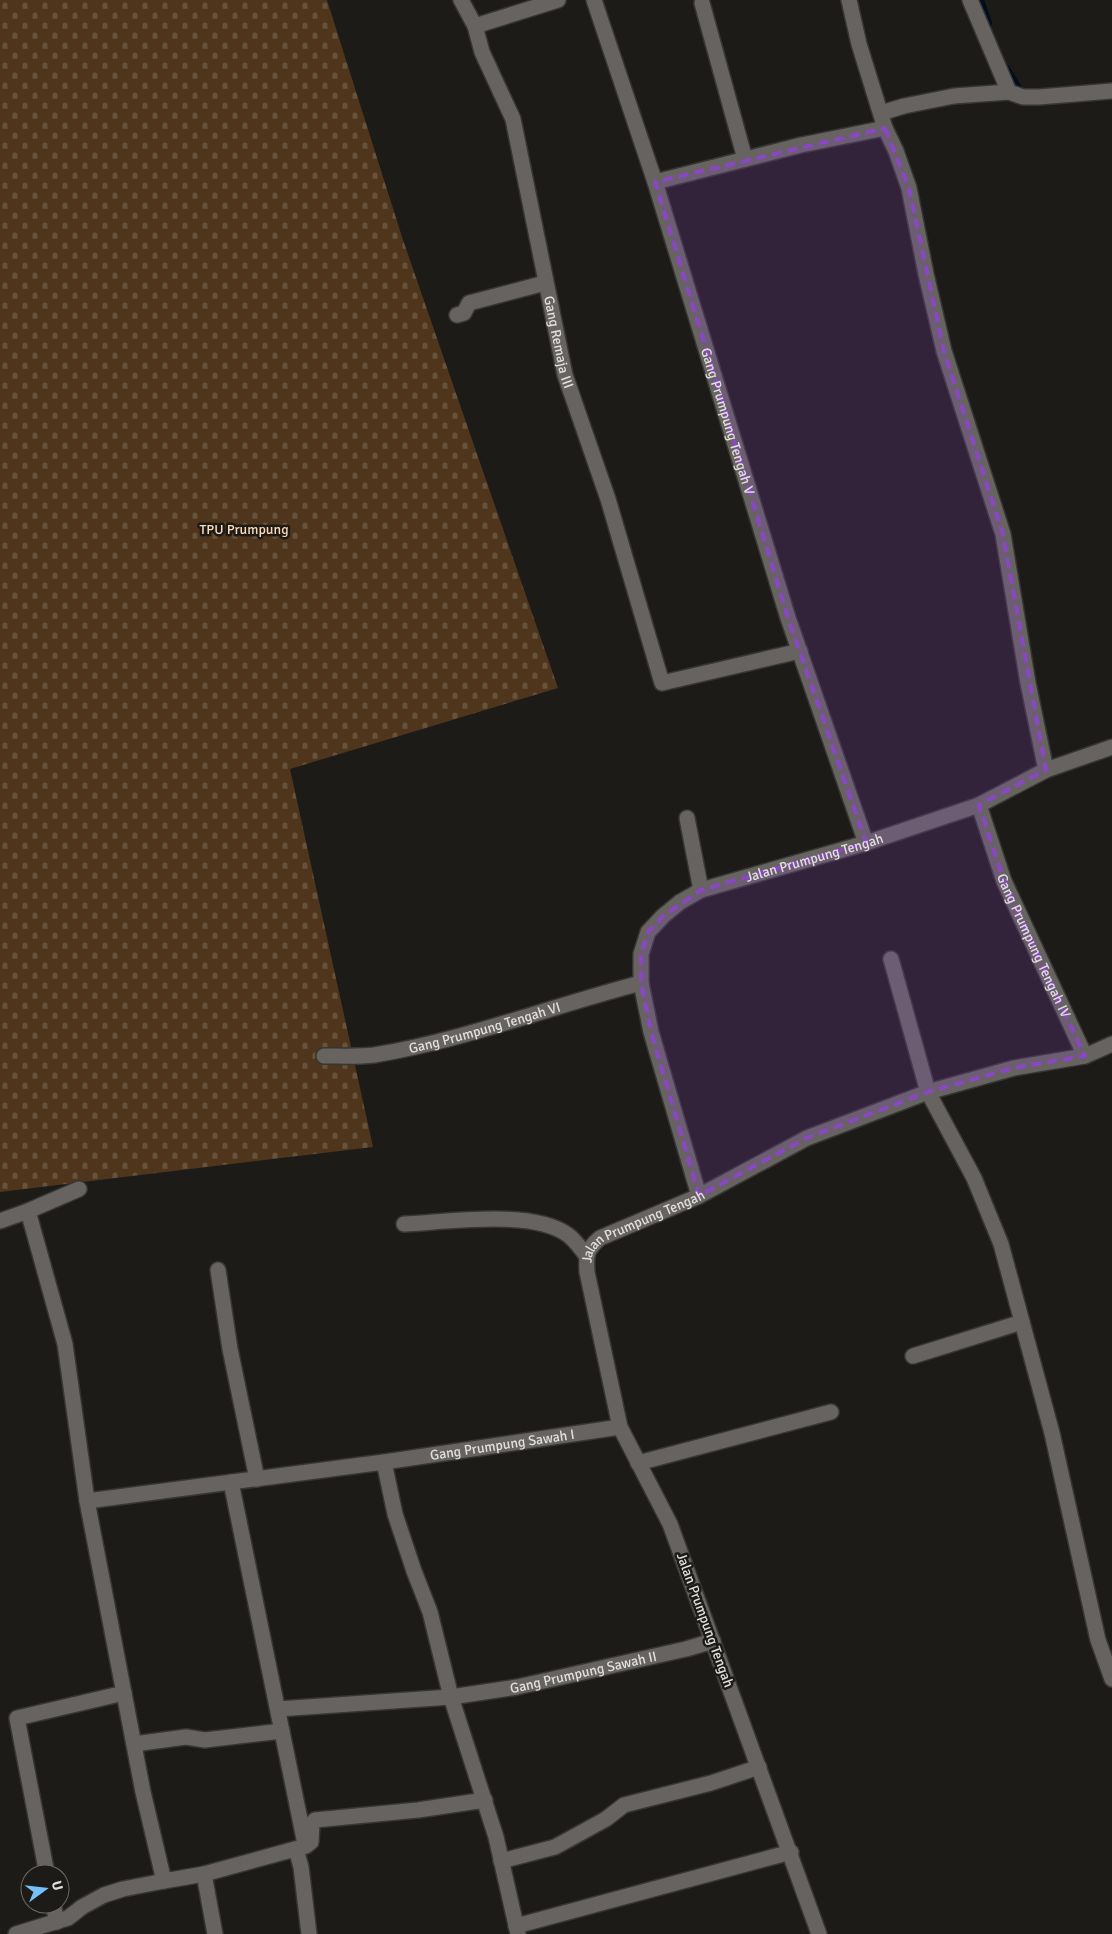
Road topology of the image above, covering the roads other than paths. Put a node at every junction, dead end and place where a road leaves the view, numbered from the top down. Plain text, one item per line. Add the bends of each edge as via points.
1 (461, 0) edge
2 (558, 0) edge
3 (594, 0) edge
4 (849, 0) edge
5 (970, 0) edge
6 (702, 3) dead end
7 (475, 26) junction
8 (1112, 91) edge
9 (1009, 92) junction
10 (881, 113) junction
11 (885, 128) junction
12 (745, 159) junction
13 (655, 182) junction
14 (546, 283) junction
15 (457, 315) dead end
16 (800, 652) junction
17 (1112, 746) edge
18 (1046, 770) junction
19 (979, 804) junction
20 (687, 818) dead end
21 (866, 842) junction
22 (700, 890) junction
23 (891, 959) dead end
24 (641, 983) junction
25 (1112, 1044) edge
26 (324, 1056) dead end
27 (1085, 1056) junction
28 (928, 1092) junction
29 (79, 1189) dead end
30 (699, 1196) junction
31 (28, 1211) junction
32 (0, 1221) edge
33 (404, 1224) dead end
34 (586, 1256) junction
35 (218, 1270) dead end
36 (1022, 1322) junction
37 (913, 1356) dead end
38 (832, 1412) dead end
39 (620, 1428) junction
40 (384, 1462) junction
41 (638, 1463) junction
42 (257, 1479) junction
43 (231, 1482) junction
44 (88, 1500) junction
45 (713, 1641) junction
46 (1112, 1679) edge
47 (124, 1693) junction
48 (451, 1697) junction
49 (278, 1709) junction
50 (282, 1731) junction
51 (134, 1744) junction
52 (759, 1767) junction
53 (485, 1800) junction
54 (301, 1847) junction
55 (790, 1852) junction
56 (502, 1860) junction
57 (45, 1864) edge
58 (204, 1874) junction
59 (164, 1881) junction
60 (55, 1914) edge
61 (57, 1922) junction
62 (517, 1930) edge
63 (16, 1934) edge
64 (215, 1934) edge
65 (309, 1934) edge
66 (820, 1934) edge

1 - 7 street, Gang Remaja III
2 - 7 street
3 - 13 street, Gang Prumpung Tengah V
4 - 10 street
5 - 9 street
6 - 12 street
7 - 14 street, Gang Remaja III via 482,52 513,119
8 - 9 street via 1039,97 1023,97
9 - 10 street via 954,96
10 - 11 street
11 - 12 street
11 - 18 street via 909,188 944,351 1003,534
12 - 13 street
13 - 16 street, Gang Prumpung Tengah V
14 - 15 street via 469,303 464,314
14 - 16 street, Gang Remaja III via 565,375 608,499 662,683
16 - 21 street, Gang Prumpung Tengah V
17 - 18 street, Jalan Prumpung Tengah
18 - 19 street, Jalan Prumpung Tengah
19 - 21 street, Jalan Prumpung Tengah
19 - 27 street, Gang Prumpung Tengah IV via 1004,881
20 - 22 street
21 - 22 street, Jalan Prumpung Tengah
22 - 24 street, Jalan Prumpung Tengah via 662,916 648,932 641,954
23 - 28 street
24 - 26 street, Gang Prumpung Tengah VI via 465,1036 372,1055
24 - 30 street, Jalan Prumpung Tengah via 651,1032
25 - 27 street
27 - 28 street via 1014,1068
28 - 30 street via 807,1138
28 - 36 street via 974,1178 1001,1244
29 - 31 street
30 - 34 street, Jalan Prumpung Tengah via 600,1238
31 - 32 street
31 - 44 street via 65,1344
33 - 34 street via 500,1219 541,1223 569,1235
34 - 39 street, Jalan Prumpung Tengah
35 - 42 street via 230,1349
36 - 37 street
36 - 46 street via 1052,1433 1098,1640
38 - 41 street
39 - 40 street, Gang Prumpung Sawah I
39 - 41 street, Jalan Prumpung Tengah
40 - 42 street, Gang Prumpung Sawah I
40 - 48 street via 395,1514 430,1612
41 - 45 street, Jalan Prumpung Tengah via 670,1524
42 - 43 street, Gang Prumpung Sawah I
43 - 44 street, Gang Prumpung Sawah I
43 - 49 street
44 - 47 street
45 - 48 street, Gang Prumpung Sawah II via 517,1687
45 - 52 street, Jalan Prumpung Tengah
47 - 51 street
47 - 57 street via 17,1718
48 - 49 street, Gang Prumpung Sawah II
48 - 53 street
49 - 50 street
50 - 51 street via 205,1740 186,1736
50 - 54 street
51 - 59 street
52 - 55 street, Jalan Prumpung Tengah
52 - 56 street via 624,1805 606,1819 555,1847
53 - 54 street via 315,1820 311,1842
53 - 56 street
54 - 58 street
54 - 65 street
55 - 62 street
55 - 66 street, Jalan Prumpung Tengah
56 - 62 street
58 - 59 street
58 - 64 street
59 - 61 street via 104,1895
60 - 61 street
61 - 63 street

